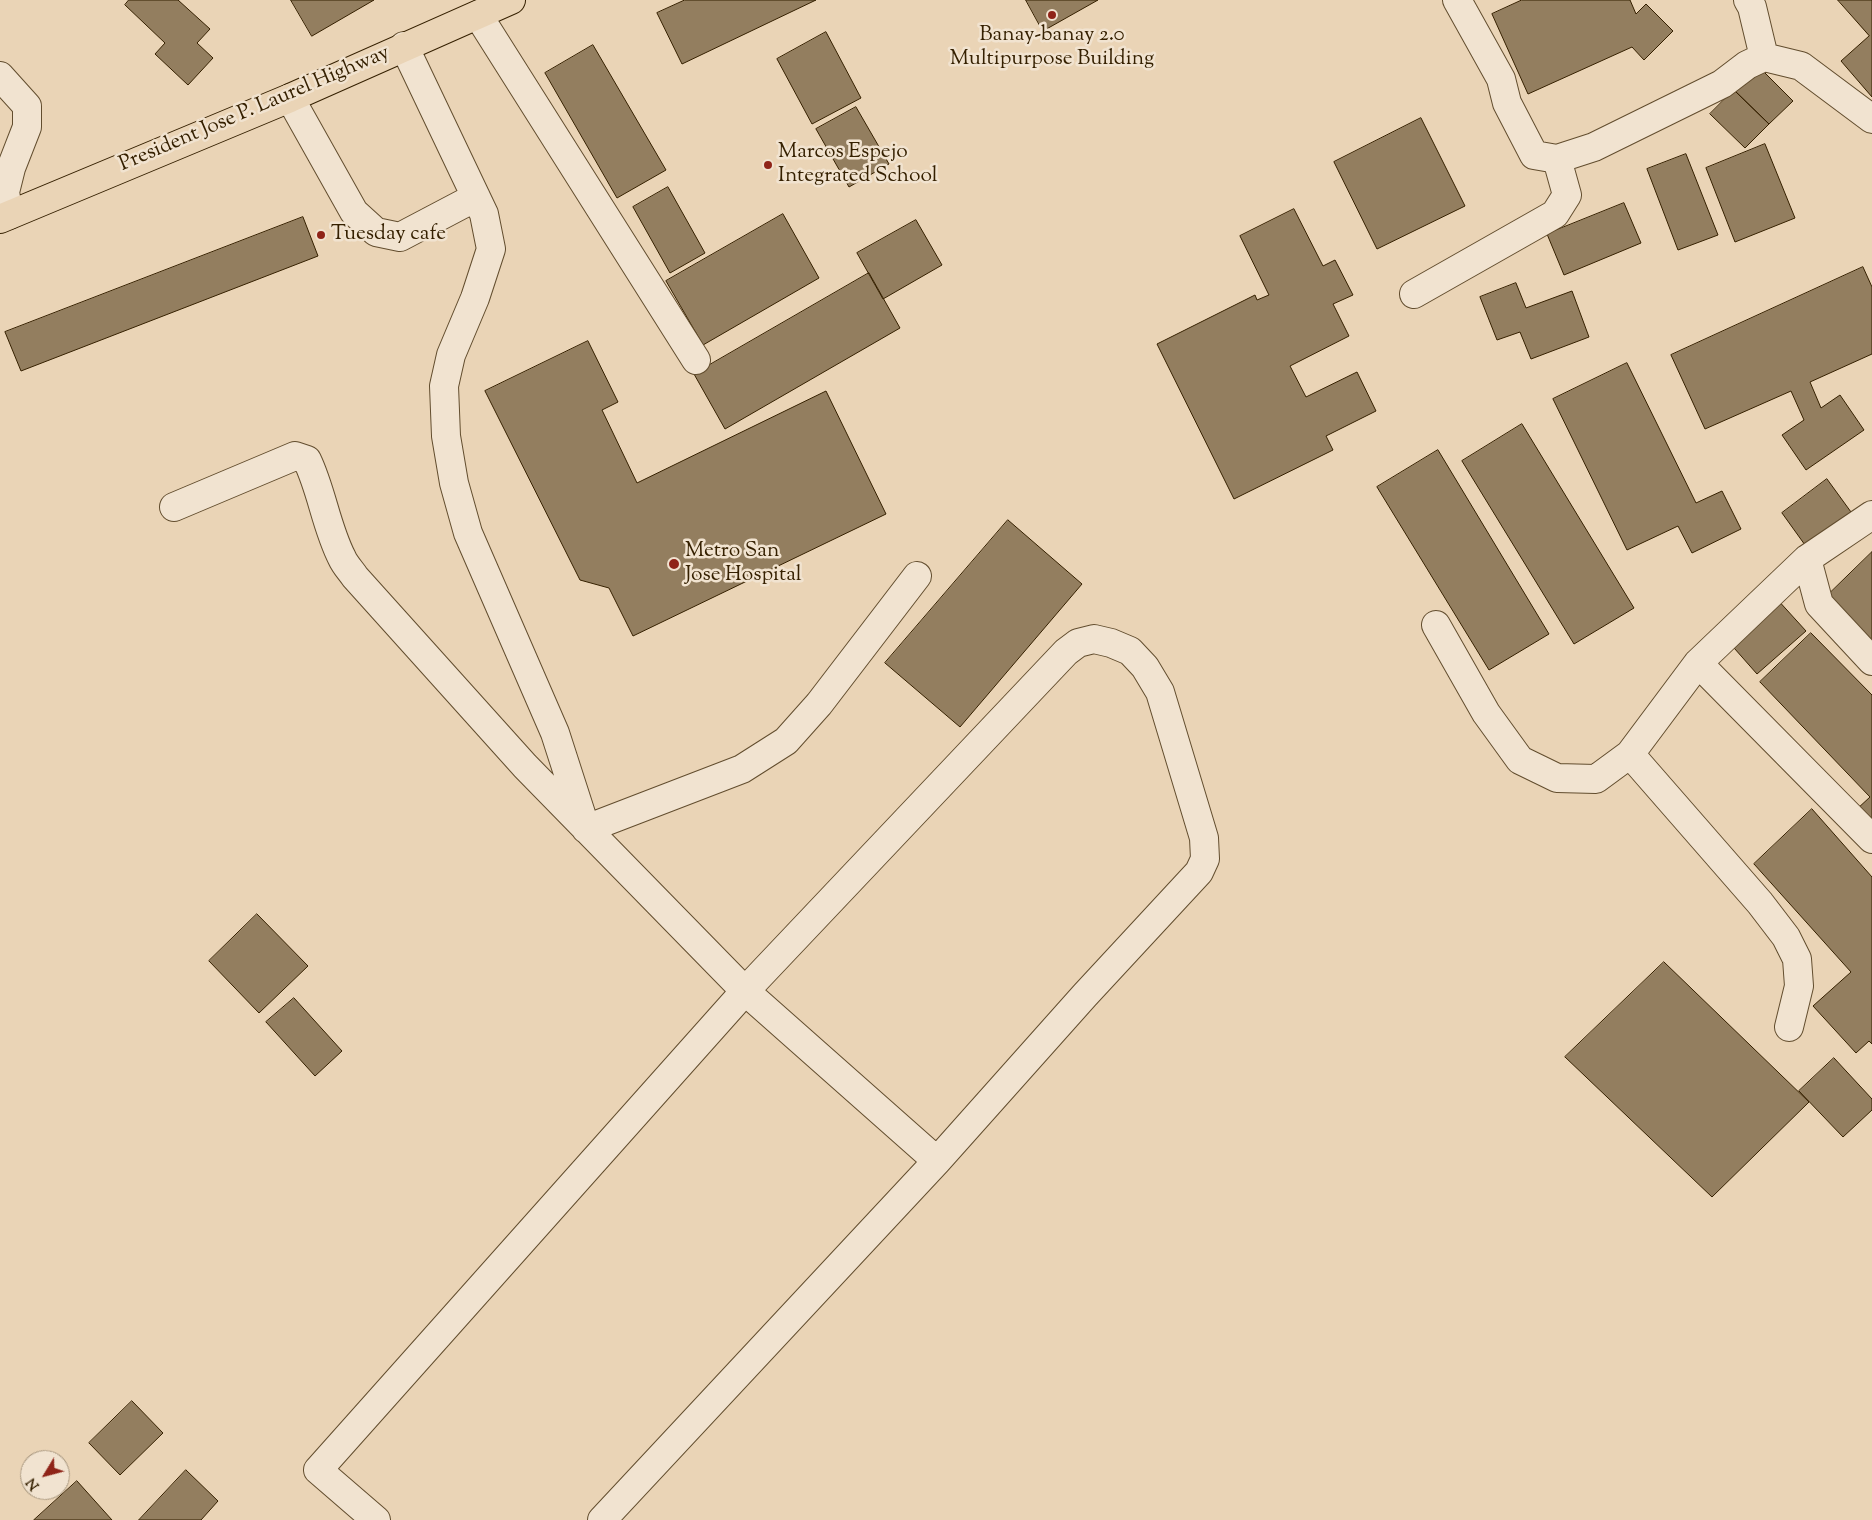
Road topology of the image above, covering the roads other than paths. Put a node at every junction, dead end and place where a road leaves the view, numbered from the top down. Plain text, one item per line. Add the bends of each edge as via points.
1 (511, 0) edge
2 (1457, 0) edge
3 (1751, 2) edge
4 (478, 15) junction
5 (404, 46) junction
6 (1764, 57) junction
7 (0, 76) edge
8 (290, 98) junction
9 (1872, 119) edge
10 (1556, 159) junction
11 (476, 197) junction
12 (5, 217) edge
13 (1414, 294) dead end
14 (696, 360) dead end
15 (174, 508) dead end
16 (1872, 515) edge
17 (1807, 559) junction
18 (917, 576) dead end
19 (1436, 625) dead end
20 (1872, 661) edge
21 (1698, 663) junction
22 (1630, 754) junction
23 (586, 829) junction
24 (1872, 839) edge
25 (745, 991) junction
26 (1789, 1027) dead end
27 (937, 1161) junction
28 (376, 1520) edge
29 (602, 1520) edge

1 - 4 highway, President Jose P. Laurel Highway
2 - 10 street via 1502,79 1507,103 1534,155
3 - 6 street
4 - 5 highway, President Jose P. Laurel Highway
4 - 14 street
5 - 8 highway, President Jose P. Laurel Highway
5 - 11 street
6 - 9 street via 1801,66
6 - 10 street via 1722,84 1611,139
7 - 12 street via 27,106 27,127 5,192
8 - 11 street via 354,212 376,232 400,237
8 - 12 highway, President Jose P. Laurel Highway
10 - 13 street via 1567,195 1555,214
11 - 23 street via 484,214 490,249 475,298 451,355 444,386 446,436 454,483 468,533 555,733
15 - 23 street via 295,456 307,460 335,542 355,577
16 - 17 street
17 - 20 street via 1819,604
17 - 21 street
18 - 23 street via 819,704 786,741 742,769
19 - 22 street via 1486,712 1520,760 1556,778 1596,779
21 - 22 street
21 - 24 street
22 - 26 street via 1786,937 1797,959 1799,986
23 - 25 street
25 - 27 street
25 - 27 street via 1066,652 1078,643 1094,640 1130,651 1145,667 1160,692 1204,838 1205,859 1185,889
25 - 28 street via 318,1470
27 - 29 street

